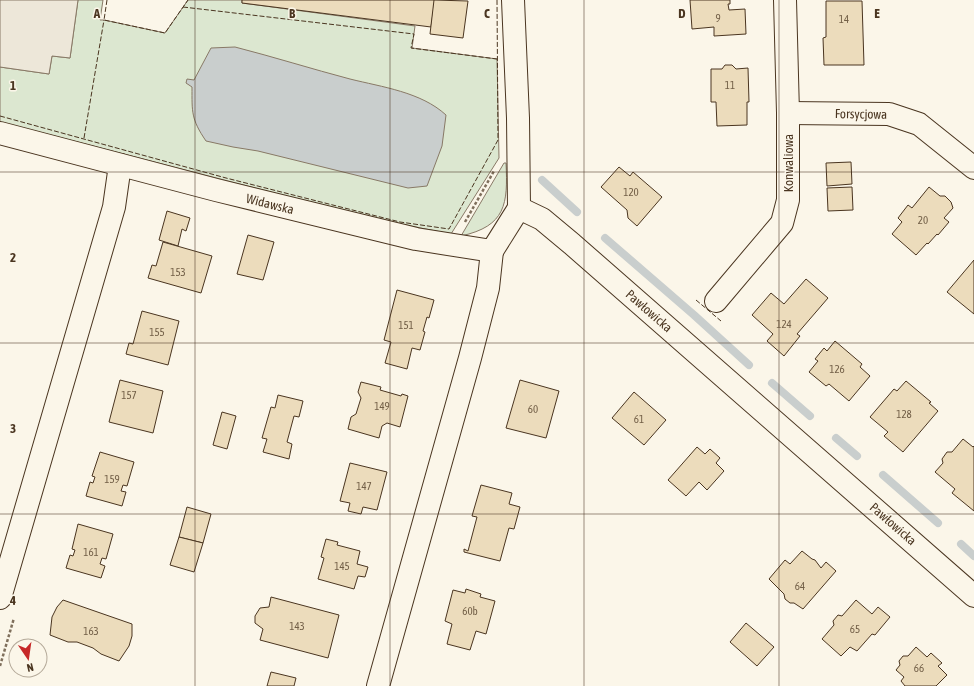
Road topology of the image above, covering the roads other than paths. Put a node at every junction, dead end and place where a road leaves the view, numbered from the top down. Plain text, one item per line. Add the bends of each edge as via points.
1 (513, 0) edge
2 (785, 0) edge
3 (788, 113) junction
4 (0, 133) edge
5 (972, 160) edge
6 (120, 165) junction
7 (519, 208) junction
8 (492, 251) junction
9 (716, 301) dead end
10 (4, 571) edge
11 (974, 596) edge
12 (0, 598) edge
13 (378, 686) edge

1 - 7 street
2 - 3 street, Konwaliowa
3 - 5 street, Forsycjowa via 889,114 920,124
3 - 9 street, Konwaliowa via 788,200 782,223
4 - 6 street, Widawska
6 - 8 street, Widawska via 416,240
6 - 10 street via 114,207
7 - 8 street
7 - 11 street, Pawłowicka via 542,218
8 - 13 street via 488,288
10 - 12 street

